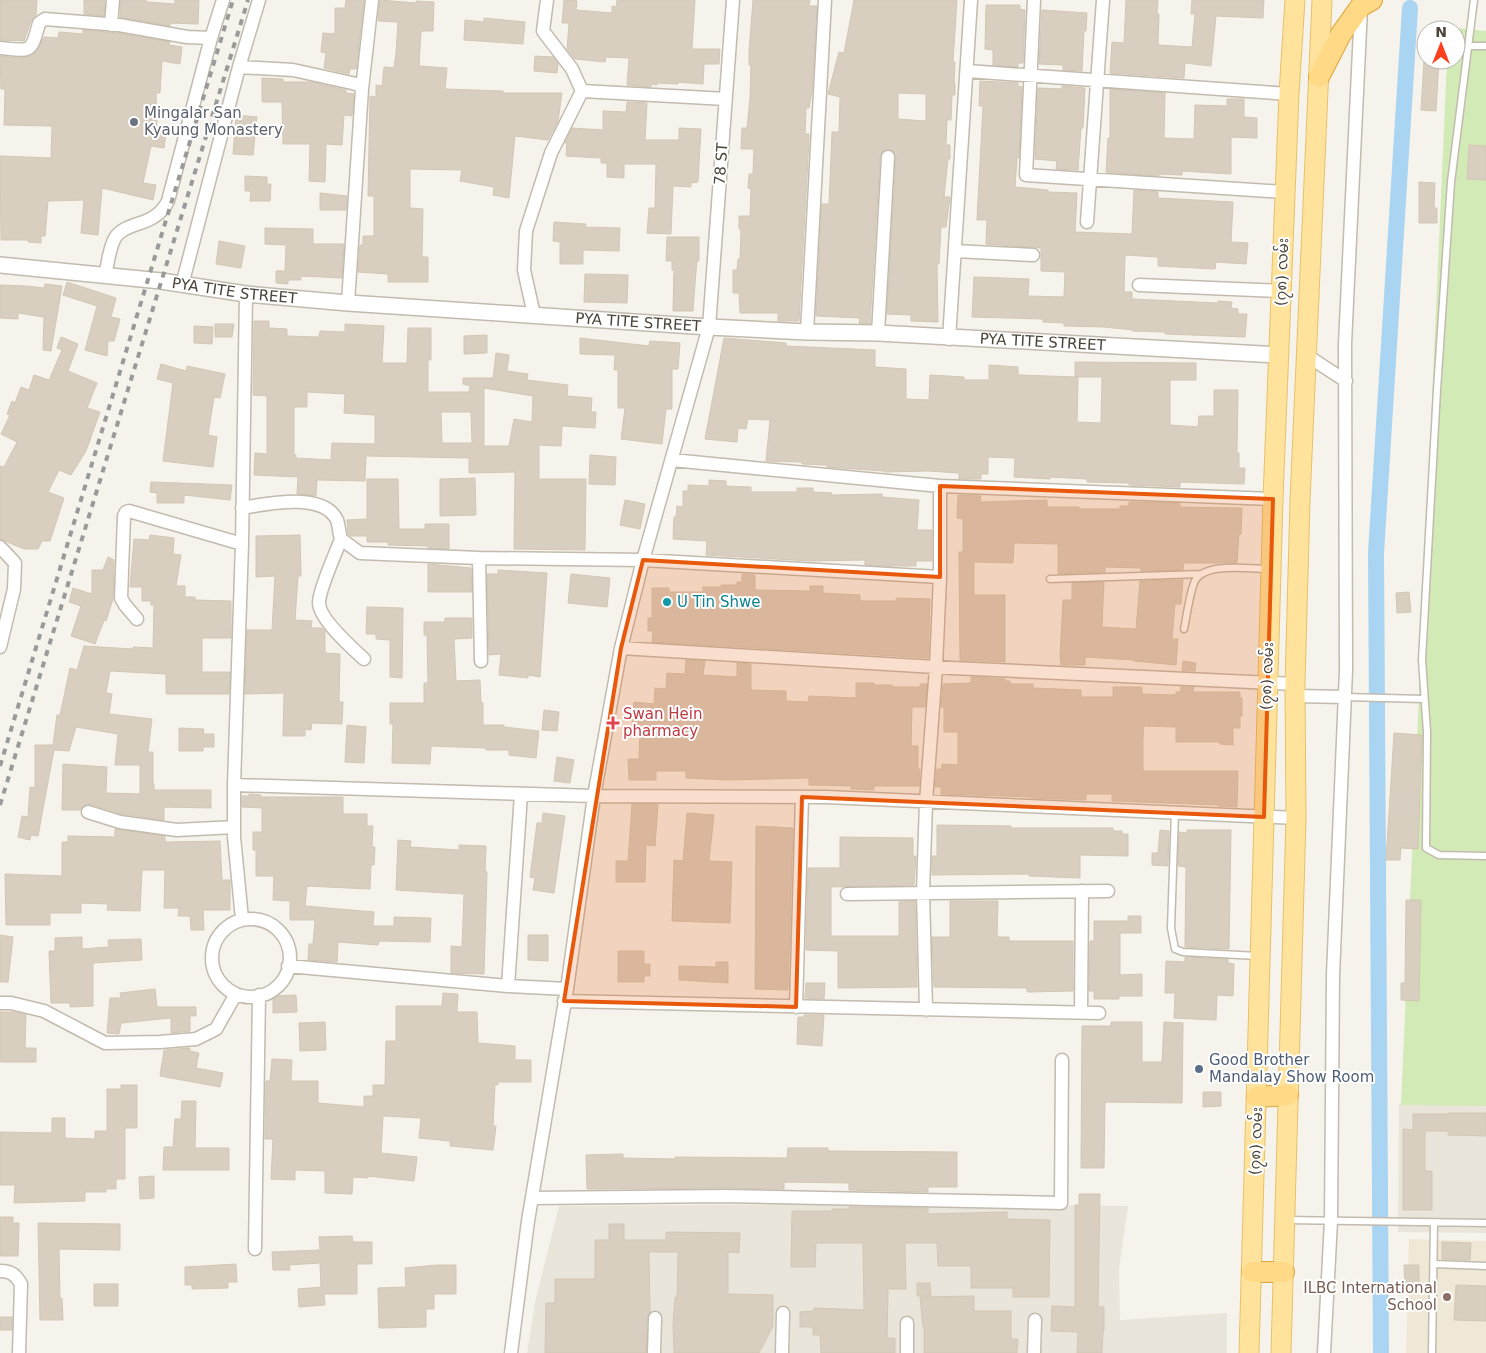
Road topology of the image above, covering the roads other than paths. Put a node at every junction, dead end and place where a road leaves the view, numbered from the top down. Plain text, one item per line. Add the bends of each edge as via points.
1 (113, 0) edge
2 (223, 0) edge
3 (259, 0) edge
4 (372, 0) edge
5 (547, 0) edge
6 (733, 0) edge
7 (825, 0) edge
8 (970, 0) edge
9 (1034, 0) edge
10 (1103, 0) edge
11 (1294, 0) edge
12 (1322, 0) edge
13 (1474, 0) edge
14 (1367, 3) edge
15 (111, 25) junction
16 (211, 38) junction
17 (1469, 46) junction
18 (1486, 46) edge
19 (0, 48) edge
20 (239, 67) junction
21 (967, 71) junction
22 (1030, 76) junction
23 (1319, 77) junction
24 (1097, 82) junction
25 (362, 89) junction
26 (582, 91) junction
27 (1289, 94) junction
28 (726, 99) junction
29 (888, 156) dead end
30 (1090, 179) junction
31 (1285, 192) junction
32 (1087, 222) dead end
33 (955, 251) junction
34 (1033, 255) dead end
35 (0, 265) edge
36 (105, 275) junction
37 (182, 284) junction
38 (1139, 285) dead end
39 (1281, 291) junction
40 (246, 294) junction
41 (348, 303) junction
42 (534, 315) junction
43 (708, 327) junction
44 (806, 332) junction
45 (878, 334) junction
46 (949, 339) junction
47 (1279, 355) junction
48 (1306, 355) junction
49 (1346, 382) junction
50 (672, 460) junction
51 (940, 486) junction
52 (1273, 499) junction
53 (242, 508) junction
54 (340, 539) junction
55 (242, 544) junction
56 (0, 547) edge
57 (479, 558) junction
58 (643, 560) junction
59 (1270, 569) junction
60 (1201, 574) junction
61 (940, 576) junction
62 (1050, 579) dead end
63 (137, 619) dead end
64 (1184, 629) dead end
65 (0, 647) edge
66 (621, 648) junction
67 (364, 659) dead end
68 (481, 661) dead end
69 (936, 667) junction
70 (1267, 683) junction
71 (1295, 690) junction
72 (1345, 697) junction
73 (1424, 699) junction
74 (234, 785) junction
75 (521, 794) junction
76 (594, 796) junction
77 (802, 797) junction
78 (926, 802) junction
79 (88, 812) dead end
80 (1175, 812) junction
81 (1264, 817) junction
82 (1296, 818) junction
83 (234, 828) junction
84 (1486, 856) edge
85 (1108, 891) dead end
86 (923, 892) junction
87 (1082, 892) junction
88 (846, 894) dead end
89 (242, 918) junction
90 (1261, 956) junction
91 (288, 966) junction
92 (508, 986) junction
93 (236, 994) junction
94 (259, 995) junction
95 (565, 995) junction
96 (0, 1003) edge
97 (796, 1007) junction
98 (926, 1010) junction
99 (1081, 1013) junction
100 (1099, 1013) dead end
101 (1062, 1060) dead end
102 (1288, 1095) junction
103 (1257, 1097) junction
104 (532, 1198) junction
105 (1285, 1220) junction
106 (1331, 1221) junction
107 (1434, 1222) junction
108 (1486, 1223) edge
109 (255, 1249) dead end
110 (1434, 1264) junction
111 (1486, 1266) edge
112 (0, 1271) edge
113 (1252, 1272) junction
114 (1284, 1272) junction
115 (783, 1312) dead end
116 (654, 1318) dead end
117 (1035, 1320) dead end
118 (907, 1323) dead end
119 (19, 1353) edge
120 (511, 1353) edge
121 (654, 1353) edge
122 (782, 1353) edge
123 (907, 1353) edge
124 (1034, 1353) edge
125 (1250, 1353) edge
126 (1281, 1353) edge
127 (1324, 1353) edge
128 (1432, 1353) edge

1 - 15 street
2 - 16 street
3 - 20 street
4 - 25 street
5 - 26 street via 543,31 572,69
6 - 28 street, 78 ST
7 - 44 street
8 - 21 street
9 - 22 street
10 - 24 street
11 - 27 main road, (၇၈) လမ်း
12 - 23 main road, (၇၈) လမ်း
13 - 17 lane
14 - 23 highway via 1341,34
14 - 49 street via 1345,344
15 - 16 street
15 - 19 street via 45,19 39,23 31,48
16 - 36 street via 168,201 153,218 118,234
17 - 18 lane
17 - 73 lane via 1451,182 1422,660
20 - 25 street via 293,70 352,83
20 - 37 street
21 - 22 street
21 - 33 street
22 - 24 street
22 - 30 street via 1026,175
23 - 48 main road, (၇၈) လမ်း
24 - 27 street
24 - 30 street
25 - 41 street
26 - 28 street
26 - 42 street via 551,153 526,231 524,270
27 - 31 main road, (၇၈) လမ်း
28 - 43 street, 78 ST
29 - 45 street
30 - 31 street
30 - 32 street
31 - 39 main road, (၇၈) လမ်း
33 - 34 street
33 - 46 street
35 - 36 street, PYA TITE STREET
36 - 37 street, PYA TITE STREET
37 - 40 street, PYA TITE STREET
38 - 39 street
39 - 47 main road, (၇၈) လမ်း
40 - 41 street, PYA TITE STREET
40 - 53 street
41 - 42 street, PYA TITE STREET
42 - 43 street, PYA TITE STREET
43 - 44 street, PYA TITE STREET
43 - 50 street, 78 ST
44 - 45 street, PYA TITE STREET
45 - 46 street, PYA TITE STREET
46 - 47 street, PYA TITE STREET
47 - 52 main road, (၇၈) လမ်း
48 - 49 street
48 - 71 main road, (၇၈) လမ်း
49 - 72 street
50 - 51 street
50 - 58 street, 78 ST
51 - 52 street
51 - 61 street
52 - 59 main road, (၇၈) လမ်း
53 - 54 street via 279,501 326,507 337,520
53 - 55 street
54 - 57 street via 360,553
54 - 67 street via 319,608 326,621
55 - 63 street via 126,512 121,598
55 - 74 street
56 - 65 street via 15,563 14,589
57 - 58 street
57 - 68 street
58 - 61 street
58 - 66 street, 78 ST
59 - 60 lane via 1214,569
59 - 70 main road, (၇၈) လမ်း
60 - 62 lane
60 - 64 lane via 1194,582
61 - 69 street
66 - 69 street
66 - 76 street, 78 ST
69 - 70 street
69 - 78 street
70 - 71 street
70 - 81 main road, (၇၈) လမ်း
71 - 72 street
71 - 82 main road, (၇၈) လမ်း
72 - 73 lane
72 - 106 street via 1333,975
73 - 84 lane via 1427,732 1426,848 1439,855
74 - 75 street
74 - 83 street
75 - 76 street
75 - 92 street
76 - 77 street
76 - 95 street, 78 ST
77 - 78 street
77 - 97 street
78 - 80 street
78 - 86 street
79 - 83 street via 120,822 177,830
80 - 81 street
80 - 90 lane via 1171,928 1175,949
81 - 82 street
81 - 90 main road, (၇၈) လမ်း
82 - 102 main road, (၇၈) လမ်း
83 - 89 street
85 - 87 street
86 - 87 street
86 - 88 street
86 - 98 street
87 - 99 street
89 - 91 street via 265,921 278,930 287,942
89 - 93 street via 222,930 214,943 211,958 214,973 223,986
90 - 103 main road, (၇၈) လမ်း
91 - 92 street
91 - 94 street via 279,985
92 - 95 street
93 - 94 street
93 - 96 street via 216,1029 196,1039 160,1042 106,1043 44,1011
94 - 109 street
95 - 97 street
95 - 104 street, 78 ST
97 - 98 street
98 - 99 street
99 - 100 street
101 - 104 street via 1061,1203 726,1196
102 - 103 highway
102 - 105 main road, (၇၈) လမ်း
103 - 113 main road, (၇၈) လမ်း
104 - 120 street, 78 ST
105 - 106 lane
105 - 114 main road, (၇၈) လမ်း
106 - 107 lane
106 - 127 street
107 - 108 lane
107 - 110 lane
110 - 111 lane
110 - 128 lane
112 - 119 street via 16,1275 22,1284
113 - 114 highway
113 - 125 main road, (၇၈) လမ်း
114 - 126 main road, (၇၈) လမ်း
115 - 122 street
116 - 121 street
117 - 124 street
118 - 123 street

